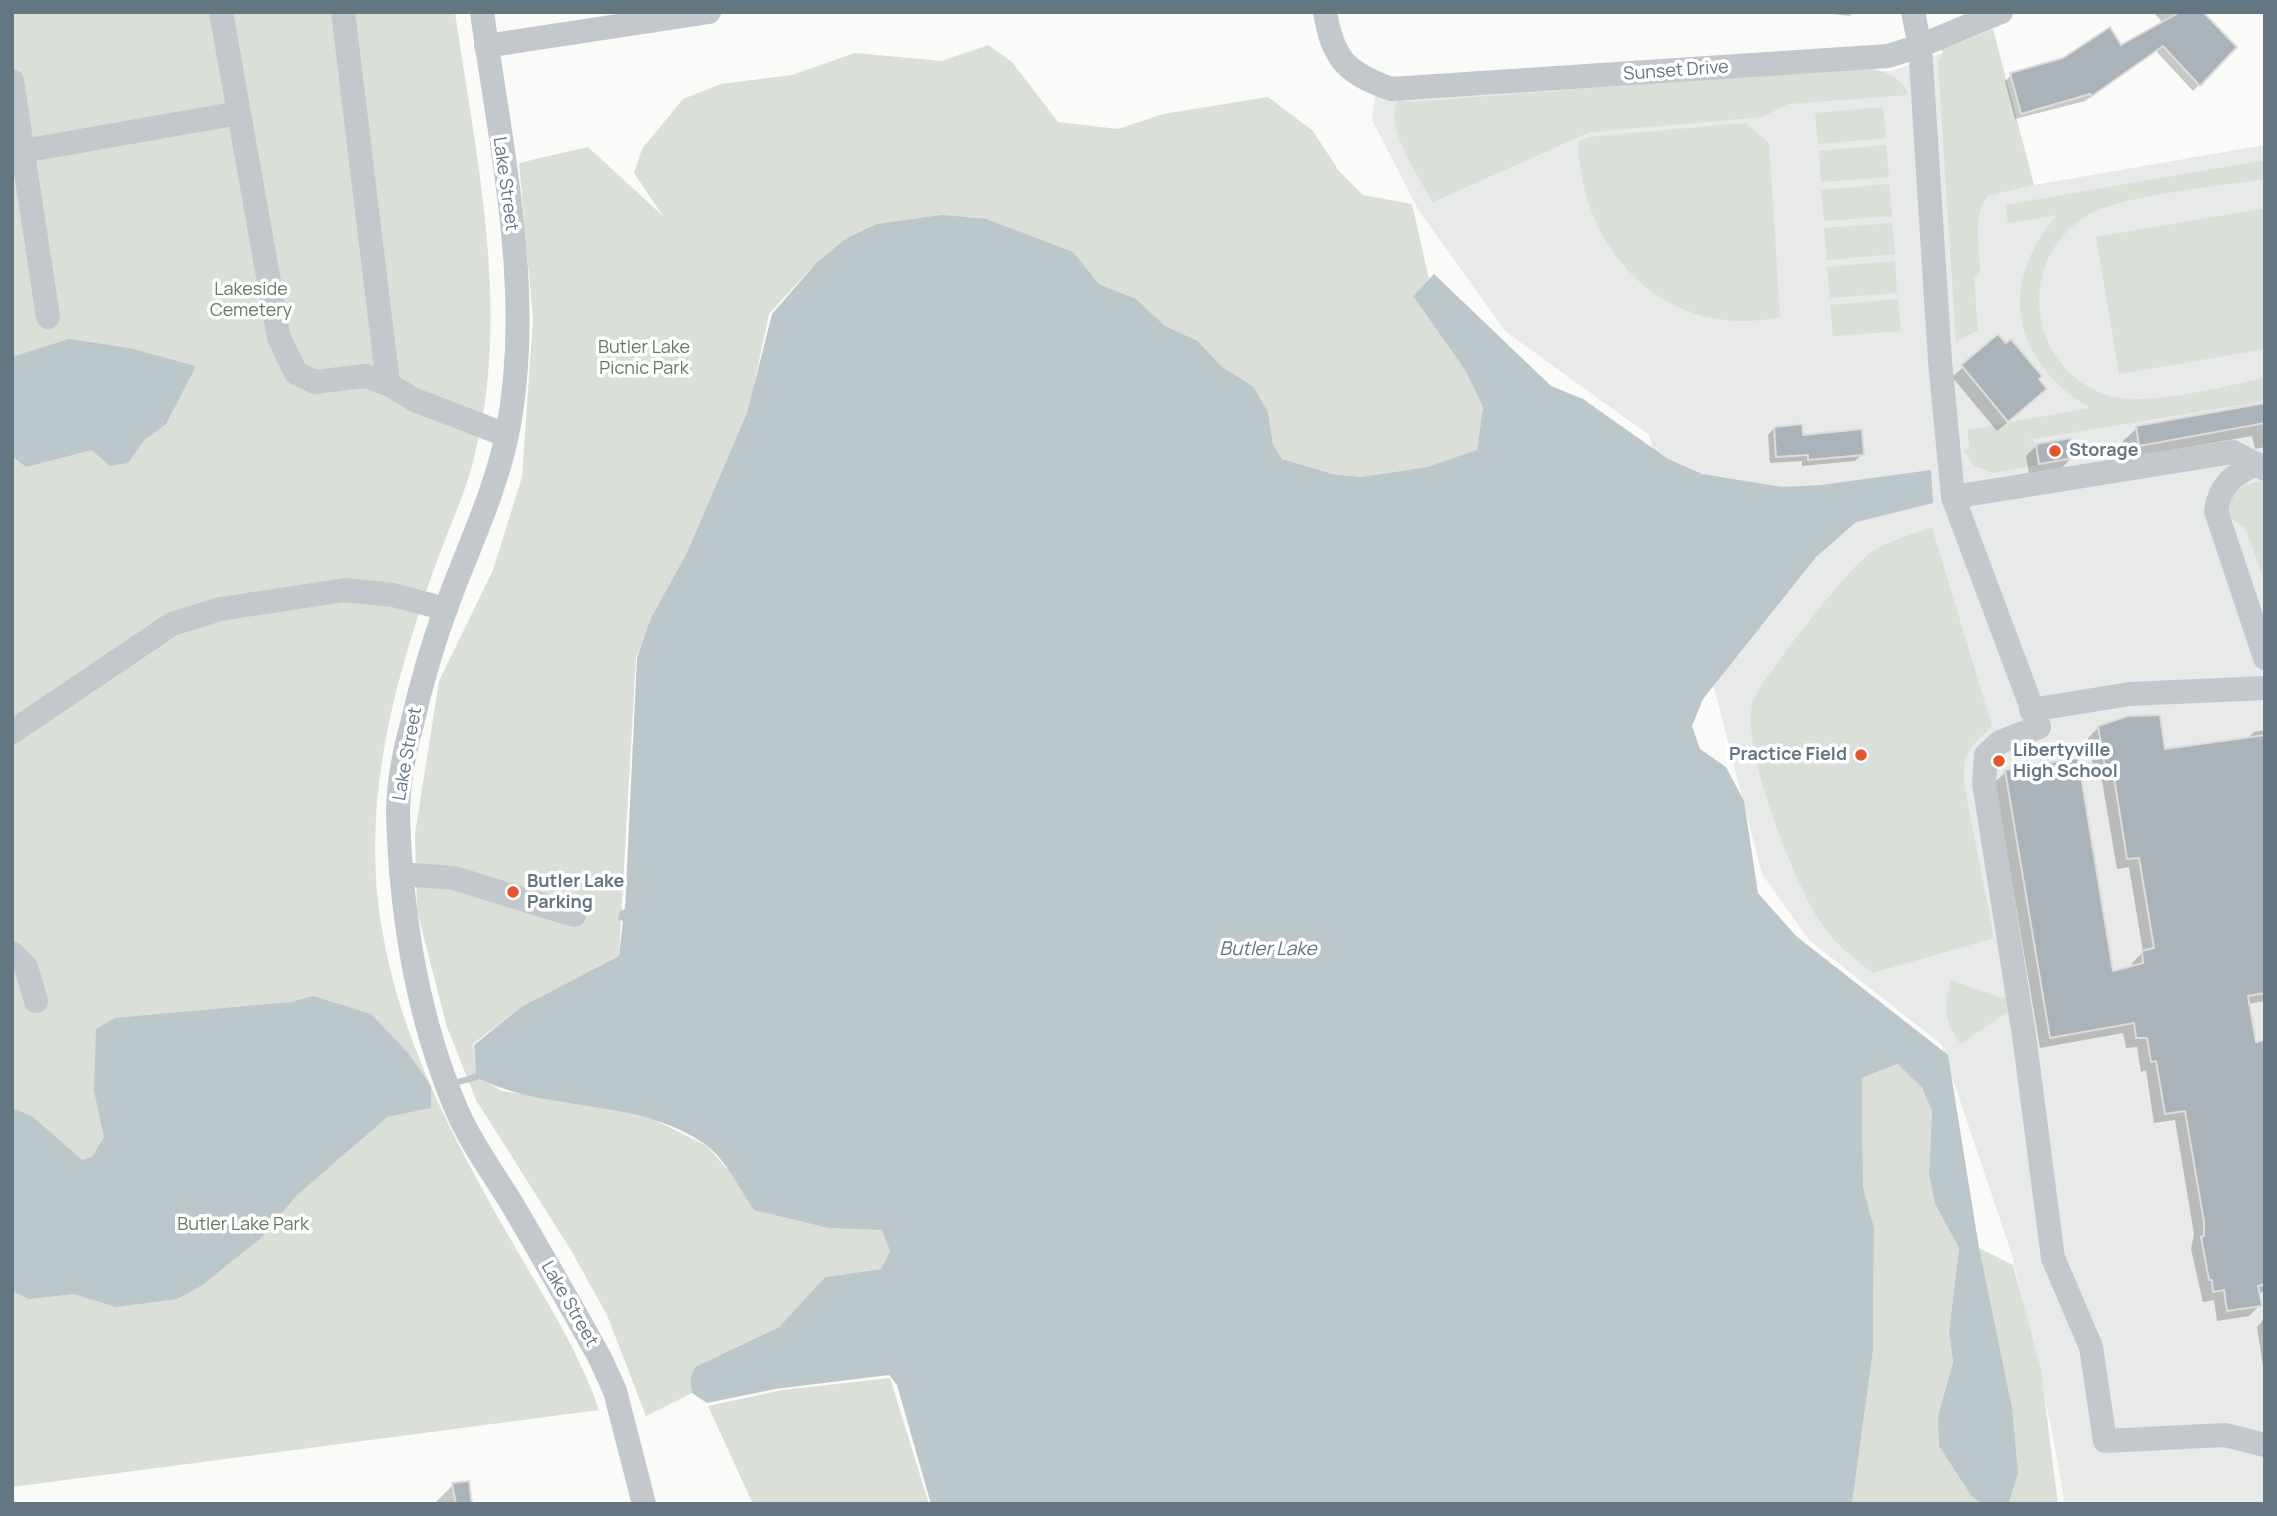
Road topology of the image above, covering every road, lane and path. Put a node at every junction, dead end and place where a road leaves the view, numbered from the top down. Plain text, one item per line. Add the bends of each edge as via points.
1 (221, 12) edge
2 (343, 12) edge
3 (482, 12) edge
4 (709, 12) edge
5 (1325, 12) edge
6 (1913, 12) edge
7 (2001, 12) edge
8 (486, 46) junction
9 (1920, 46) junction
10 (12, 81) edge
11 (239, 113) junction
12 (18, 152) edge
13 (48, 317) dead end
14 (388, 384) junction
15 (506, 435) junction
16 (2261, 467) edge
17 (1953, 496) junction
18 (446, 609) junction
19 (2265, 658) edge
20 (2265, 688) edge
21 (2031, 710) junction
22 (12, 733) edge
23 (401, 874) junction
24 (574, 915) dead end
25 (12, 953) edge
26 (36, 1001) dead end
27 (2265, 1445) edge
28 (644, 1504) edge

1 - 11 street
2 - 14 street
3 - 8 street, Lake Street
4 - 8 street
5 - 9 street, Sunset Drive via 1334,52 1364,80 1391,89 1888,55
6 - 9 street
7 - 9 street, Sunset Drive
8 - 15 street, Lake Street via 513,240 514,390
9 - 17 street
10 - 12 street
11 - 12 street
11 - 14 street via 286,358 296,373 315,382 365,376
12 - 13 street
14 - 15 street via 415,400
15 - 18 street, Lake Street via 488,505
16 - 17 street via 2233,452
16 - 19 street via 2239,471 2227,481 2216,512
17 - 21 street
18 - 22 street via 393,595 345,590 219,609 172,624
18 - 23 street, Lake Street via 405,750 398,813
20 - 21 street via 2130,694
21 - 27 street via 2039,727 2000,742 1986,755 1984,783 2053,1258 2091,1347 2105,1441 2225,1435
23 - 24 street via 454,878
23 - 28 street, Lake Street via 411,947 456,1107 600,1358 615,1391
25 - 26 street via 26,967

